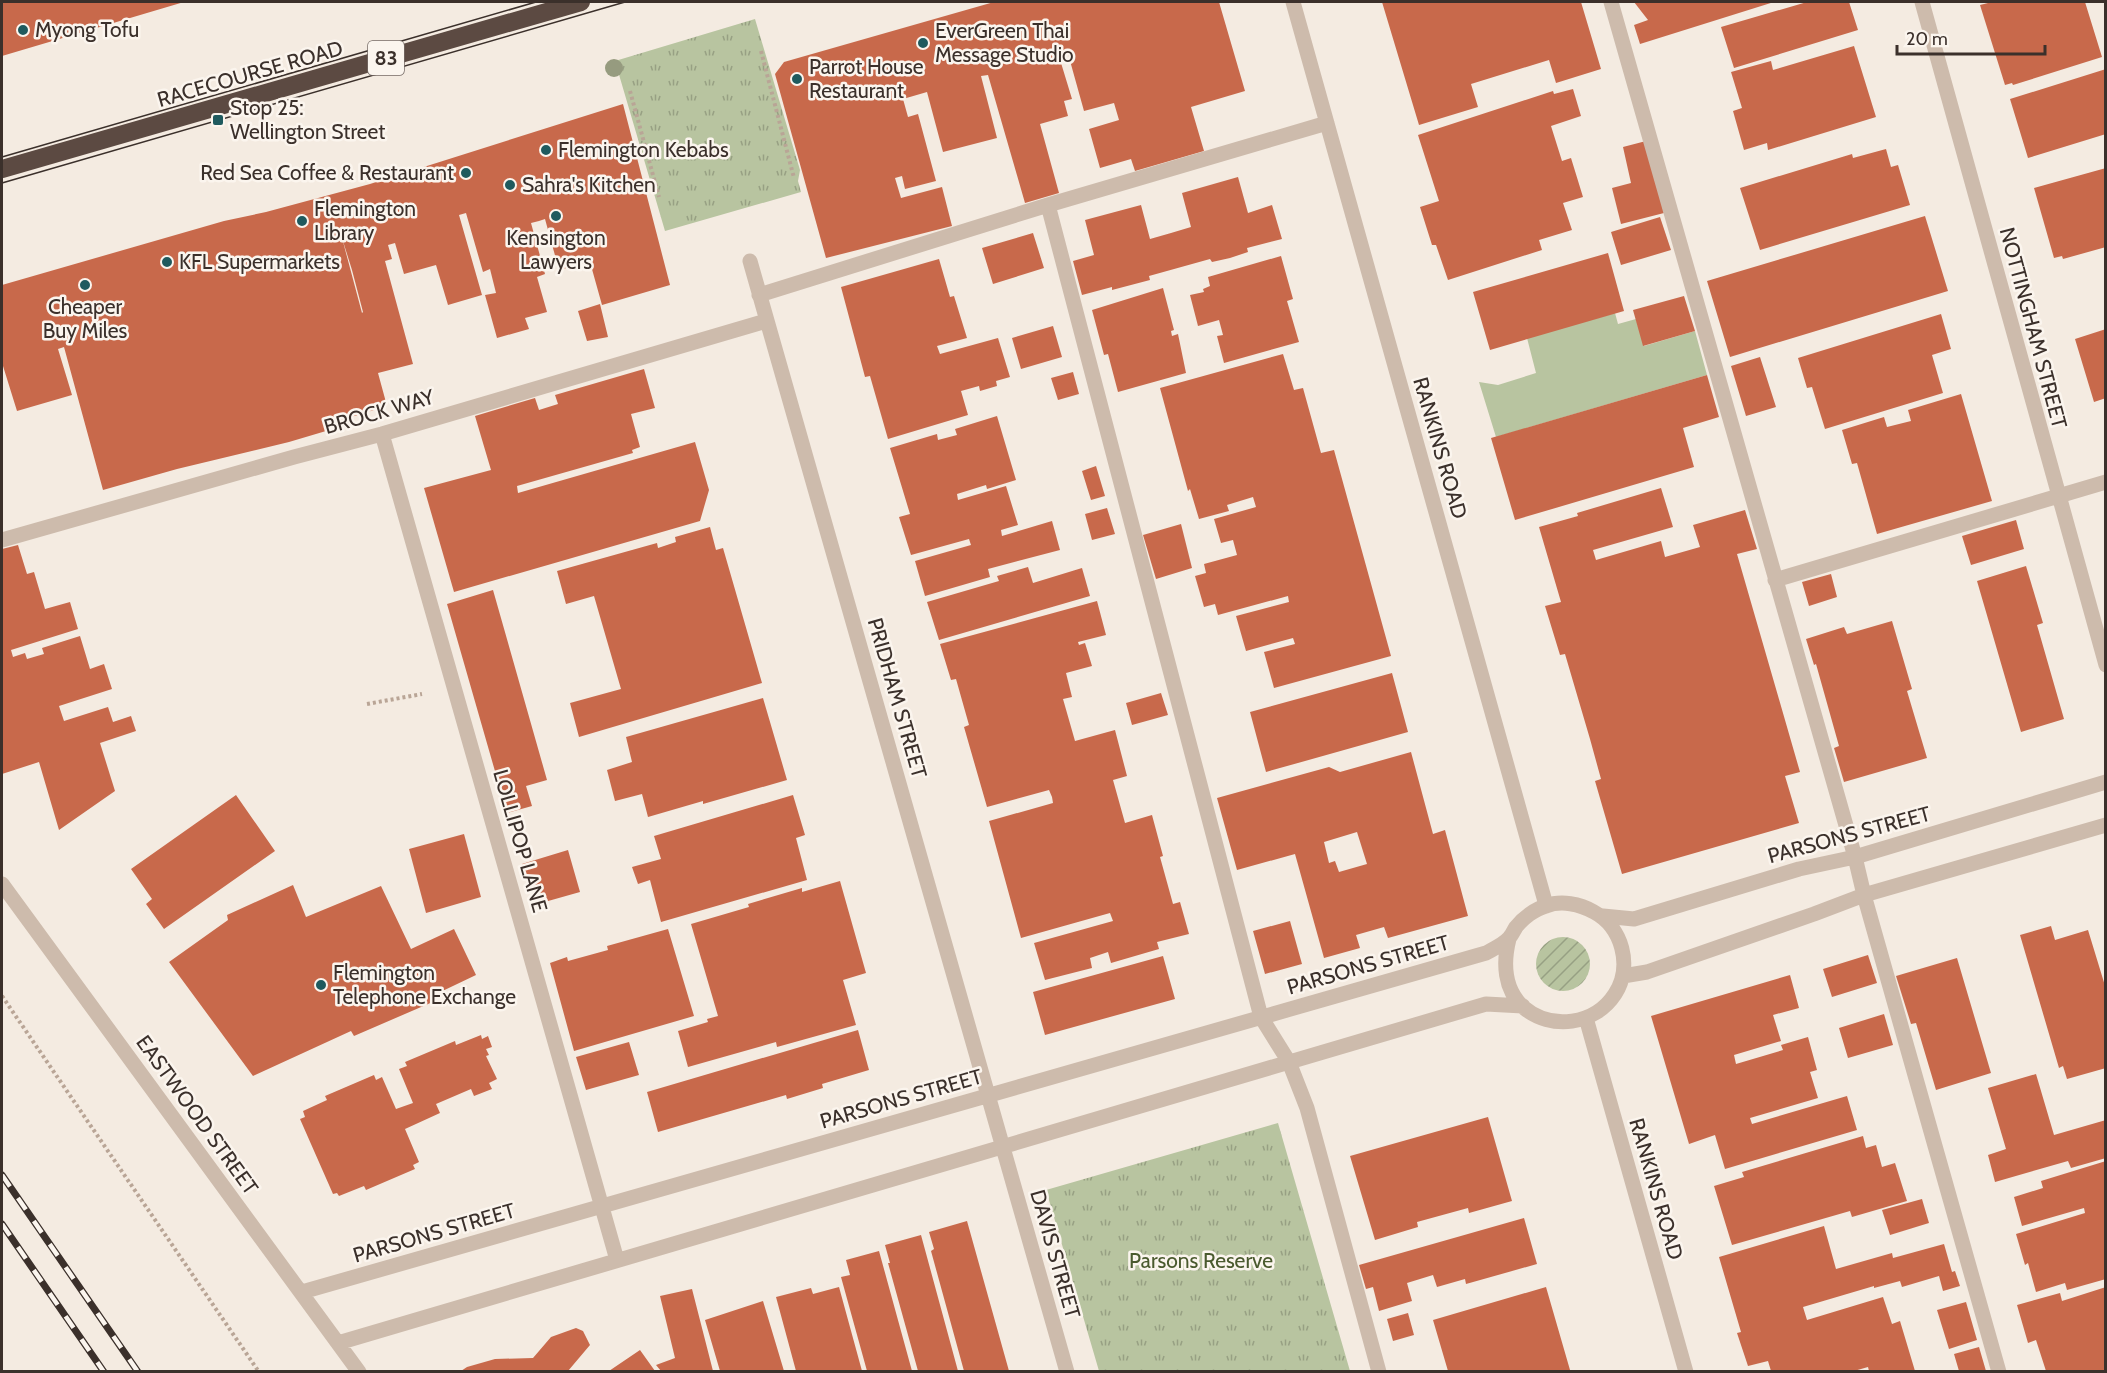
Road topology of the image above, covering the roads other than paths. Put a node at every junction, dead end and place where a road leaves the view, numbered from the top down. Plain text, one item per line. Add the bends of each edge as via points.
1 (581, 2) edge
2 (1293, 2) edge
3 (1611, 2) edge
4 (1922, 2) edge
5 (1327, 123) junction
6 (2, 169) edge
7 (1048, 205) junction
8 (750, 261) dead end
9 (759, 295) junction
10 (766, 321) junction
11 (382, 434) junction
12 (2106, 482) edge
13 (2058, 497) junction
14 (2, 540) edge
15 (1775, 580) junction
16 (2106, 665) edge
17 (2106, 782) edge
18 (2106, 825) edge
19 (1855, 857) junction
20 (2, 884) edge
21 (1864, 895) junction
22 (1546, 905) junction
23 (1603, 916) junction
24 (1509, 939) junction
25 (1623, 976) junction
26 (1523, 1006) junction
27 (1261, 1017) junction
28 (1586, 1018) junction
29 (1289, 1062) junction
30 (989, 1095) junction
31 (1004, 1147) junction
32 (601, 1206) junction
33 (617, 1260) junction
34 (302, 1292) junction
35 (338, 1343) junction
36 (359, 1371) edge
37 (1067, 1371) edge
38 (1379, 1371) edge
39 (1686, 1371) edge
40 (1999, 1371) edge

1 - 6 highway, RACECOURSE ROAD / 83
2 - 5 street, RANKINS ROAD
3 - 15 street
4 - 13 street, NOTTINGHAM STREET
5 - 7 street
5 - 22 street, RANKINS ROAD
7 - 9 street
7 - 27 street
8 - 9 street, PRIDHAM STREET
9 - 10 street, PRIDHAM STREET
10 - 11 street, BROCK WAY
10 - 30 street, PRIDHAM STREET
11 - 14 street, BROCK WAY via 297,463
11 - 32 street, LOLLIPOP LANE
12 - 13 street
13 - 15 street
13 - 16 street, NOTTINGHAM STREET
15 - 19 street
17 - 19 street, PARSONS STREET
18 - 21 street
19 - 21 street
19 - 23 street, PARSONS STREET via 1799,869 1634,919
20 - 34 street, EASTWOOD STREET
21 - 25 street via 1647,972
21 - 40 street
22 - 23 street via 1566,903
22 - 24 street via 1518,924
23 - 25 street via 1621,943
24 - 26 street via 1506,974
24 - 27 street, PARSONS STREET via 1486,953
25 - 28 street via 1616,994
26 - 28 street via 1553,1022
26 - 29 street via 1486,1004
27 - 29 street
27 - 30 street, PARSONS STREET
28 - 39 street, RANKINS ROAD
29 - 31 street
29 - 38 street via 1307,1108
30 - 31 street, PRIDHAM STREET
30 - 32 street, PARSONS STREET
31 - 33 street
31 - 37 street, DAVIS STREET
32 - 33 street, LOLLIPOP LANE
32 - 34 street, PARSONS STREET
33 - 35 street
34 - 35 street, EASTWOOD STREET
35 - 36 street, EASTWOOD STREET

